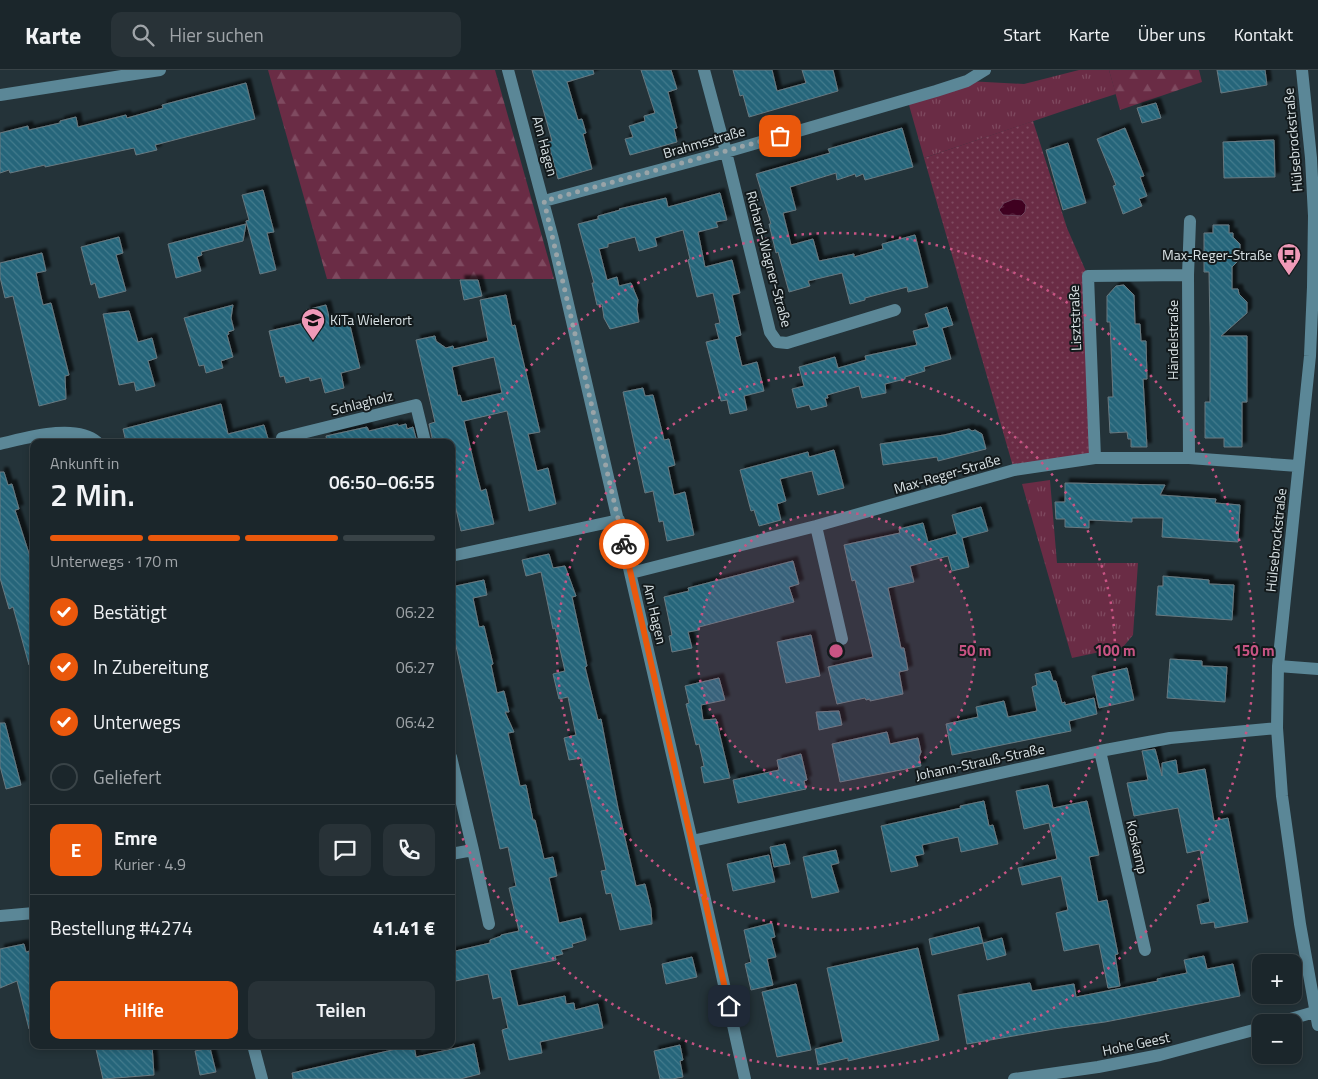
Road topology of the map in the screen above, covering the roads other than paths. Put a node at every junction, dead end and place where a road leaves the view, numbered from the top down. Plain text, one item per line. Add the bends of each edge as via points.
1 (160, 70) edge
2 (508, 70) edge
3 (704, 70) edge
4 (985, 70) edge
5 (1302, 70) edge
6 (0, 95) edge
7 (726, 152) junction
8 (544, 201) junction
9 (1190, 221) dead end
10 (1188, 275) junction
11 (895, 310) dead end
12 (1314, 356) edge
13 (94, 439) edge
14 (282, 439) edge
15 (424, 439) edge
16 (0, 444) edge
17 (1095, 458) junction
18 (1189, 458) junction
19 (1298, 466) junction
20 (619, 520) junction
21 (816, 526) junction
22 (455, 555) edge
23 (630, 573) junction
24 (842, 639) dead end
25 (1278, 666) junction
26 (1318, 669) edge
27 (1277, 728) junction
28 (1100, 751) junction
29 (455, 774) edge
30 (692, 841) junction
31 (473, 850) junction
32 (455, 853) edge
33 (30, 913) edge
34 (0, 916) edge
35 (489, 924) dead end
36 (1145, 950) dead end
37 (1317, 1012) edge
38 (1302, 1016) edge
39 (1318, 1025) edge
40 (1252, 1030) edge
41 (254, 1049) edge
42 (1044, 1077) edge
43 (262, 1079) edge
44 (745, 1079) edge
45 (1014, 1079) edge

1 - 6 street
2 - 8 street, Am Hagen
3 - 7 street
4 - 7 street, Brahmsstraße via 968,81
5 - 12 street, Hülsebrockstraße via 1314,216
7 - 8 street, Brahmsstraße
7 - 11 street, Richard-Wagner-Straße via 770,332 777,342 787,343
8 - 20 street, Am Hagen
9 - 10 street, Händelstraße
10 - 17 street, Lisztstraße via 1088,276
10 - 18 street, Händelstraße
12 - 19 street, Hülsebrockstraße
13 - 16 street via 54,432
14 - 15 street, Schlagholz via 416,406
17 - 18 street, Max-Reger-Straße
17 - 21 street, Max-Reger-Straße via 1014,470
18 - 19 street, Max-Reger-Straße
19 - 25 street, Hülsebrockstraße
20 - 22 street
20 - 23 street, Am Hagen
21 - 23 street, Max-Reger-Straße
21 - 24 street
23 - 30 street, Am Hagen
25 - 26 street
25 - 27 street, Hülsebrockstraße
27 - 28 street, Johann-Strauß-Straße via 1170,738
27 - 37 street, Hülsebrockstraße via 1282,796 1300,924
28 - 30 street, Johann-Strauß-Straße
28 - 36 street, Koskamp
29 - 31 street
30 - 44 street, Am Hagen
31 - 32 street
31 - 35 street
33 - 34 street
37 - 38 street
37 - 39 street, Hülsebrockstraße
40 - 42 street, Hohe Geest via 1160,1055
41 - 43 street
42 - 45 street, Hohe Geest

